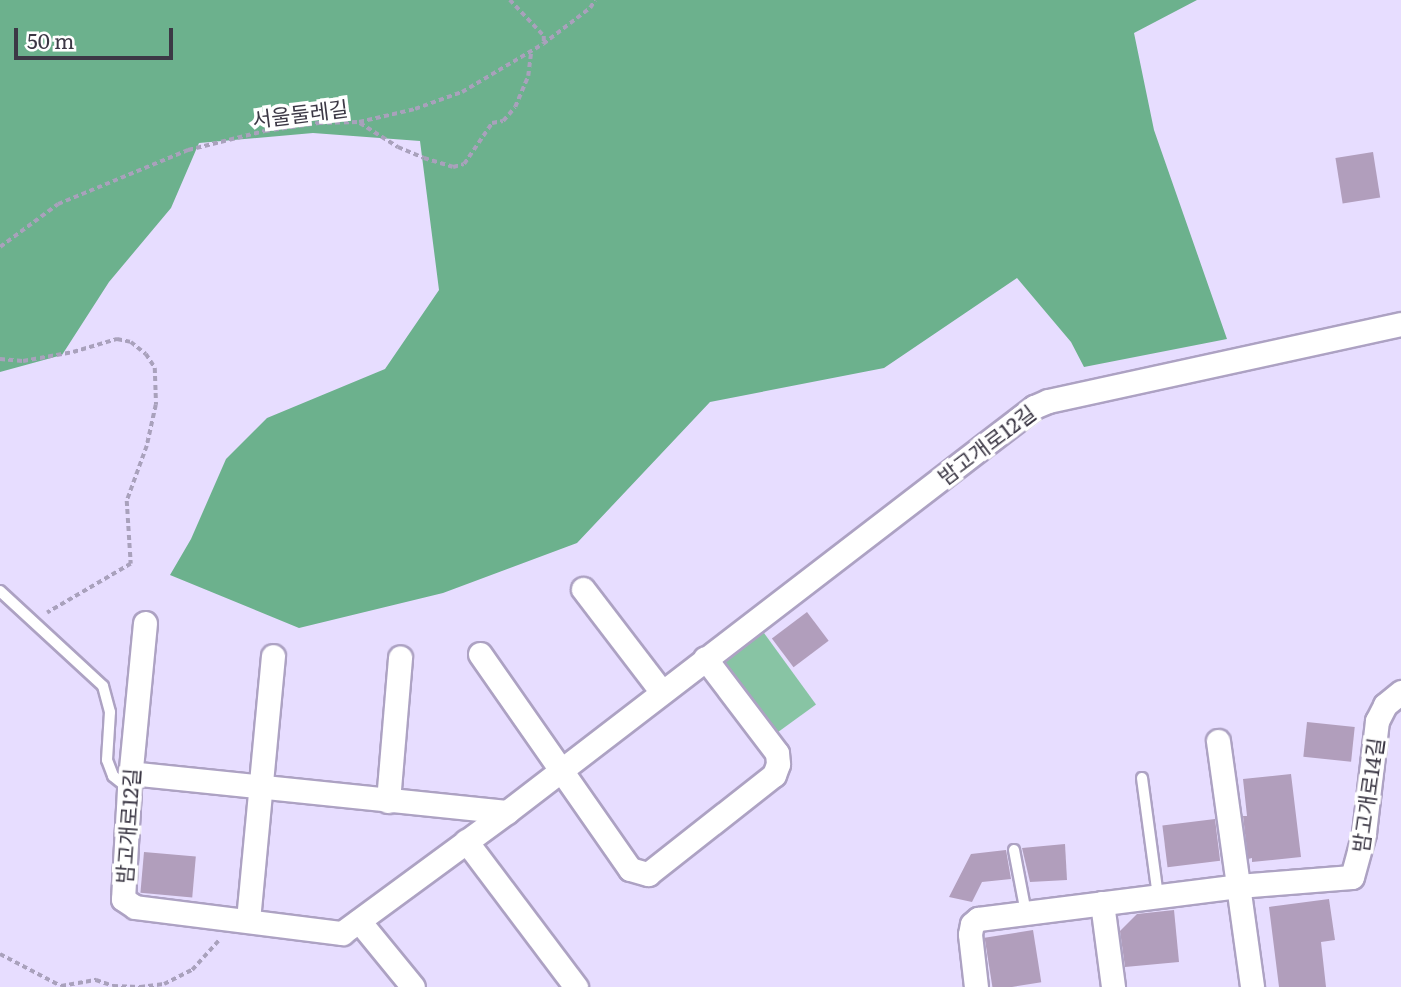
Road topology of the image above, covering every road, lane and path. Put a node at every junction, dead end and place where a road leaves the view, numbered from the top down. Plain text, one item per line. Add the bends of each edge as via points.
1 (510, 0) edge
2 (595, 0) edge
3 (543, 44) junction
4 (531, 51) junction
5 (359, 122) junction
6 (0, 247) edge
7 (1401, 324) edge
8 (0, 359) edge
9 (583, 589) dead end
10 (0, 591) edge
11 (33, 622) junction
12 (145, 623) dead end
13 (480, 654) dead end
14 (274, 656) dead end
15 (400, 658) dead end
16 (705, 658) junction
17 (661, 691) junction
18 (1401, 692) edge
19 (1218, 741) dead end
20 (561, 770) junction
21 (1142, 778) dead end
22 (130, 781) junction
23 (260, 786) junction
24 (387, 801) junction
25 (507, 812) junction
26 (466, 841) junction
27 (1014, 850) dead end
28 (1238, 886) junction
29 (1158, 896) junction
30 (1102, 903) junction
31 (1026, 913) junction
32 (242, 920) junction
33 (359, 921) junction
34 (0, 954) edge
35 (413, 987) edge
36 (576, 987) edge
37 (976, 987) edge
38 (1113, 987) edge
39 (1252, 987) edge

1 - 3 path via 544,36
2 - 3 path, 서울둘레길
3 - 4 path, 서울둘레길
4 - 5 path, 서울둘레길 via 462,92
4 - 5 path via 528,76 515,107 503,121 492,123 464,164 453,167 424,158
5 - 6 path, 서울둘레길 via 265,131 188,150 58,204
7 - 16 street, 밤고개로12길 via 1034,407
8 - 11 path via 23,361 117,339 131,342 155,369 148,446 127,501 131,564
9 - 17 street
10 - 11 lane
11 - 22 lane via 103,686 110,712 107,760 113,776
12 - 22 street, 밤고개로12길
13 - 20 street
14 - 23 street
15 - 24 street
16 - 17 street, 밤고개로12길
16 - 20 street via 777,753 778,764 774,775 648,874 630,869
17 - 20 street, 밤고개로12길
18 - 28 street, 밤고개로14길 via 1385,705 1377,721 1364,833 1352,877
19 - 28 street
20 - 25 street, 밤고개로12길
21 - 29 lane
22 - 23 street
22 - 32 street, 밤고개로12길 via 122,899 135,907
23 - 24 street
23 - 32 street
24 - 25 street
25 - 26 street, 밤고개로12길
26 - 33 street, 밤고개로12길
26 - 36 street
27 - 31 lane
28 - 29 street, 밤고개로14길
28 - 39 street
29 - 30 street, 밤고개로14길
30 - 31 street, 밤고개로14길
30 - 38 street
31 - 37 street, 밤고개로14길 via 978,919 972,924
32 - 33 street, 밤고개로12길 via 342,933
32 - 34 path via 192,970 164,984 113,986 96,980 61,986
33 - 35 street

